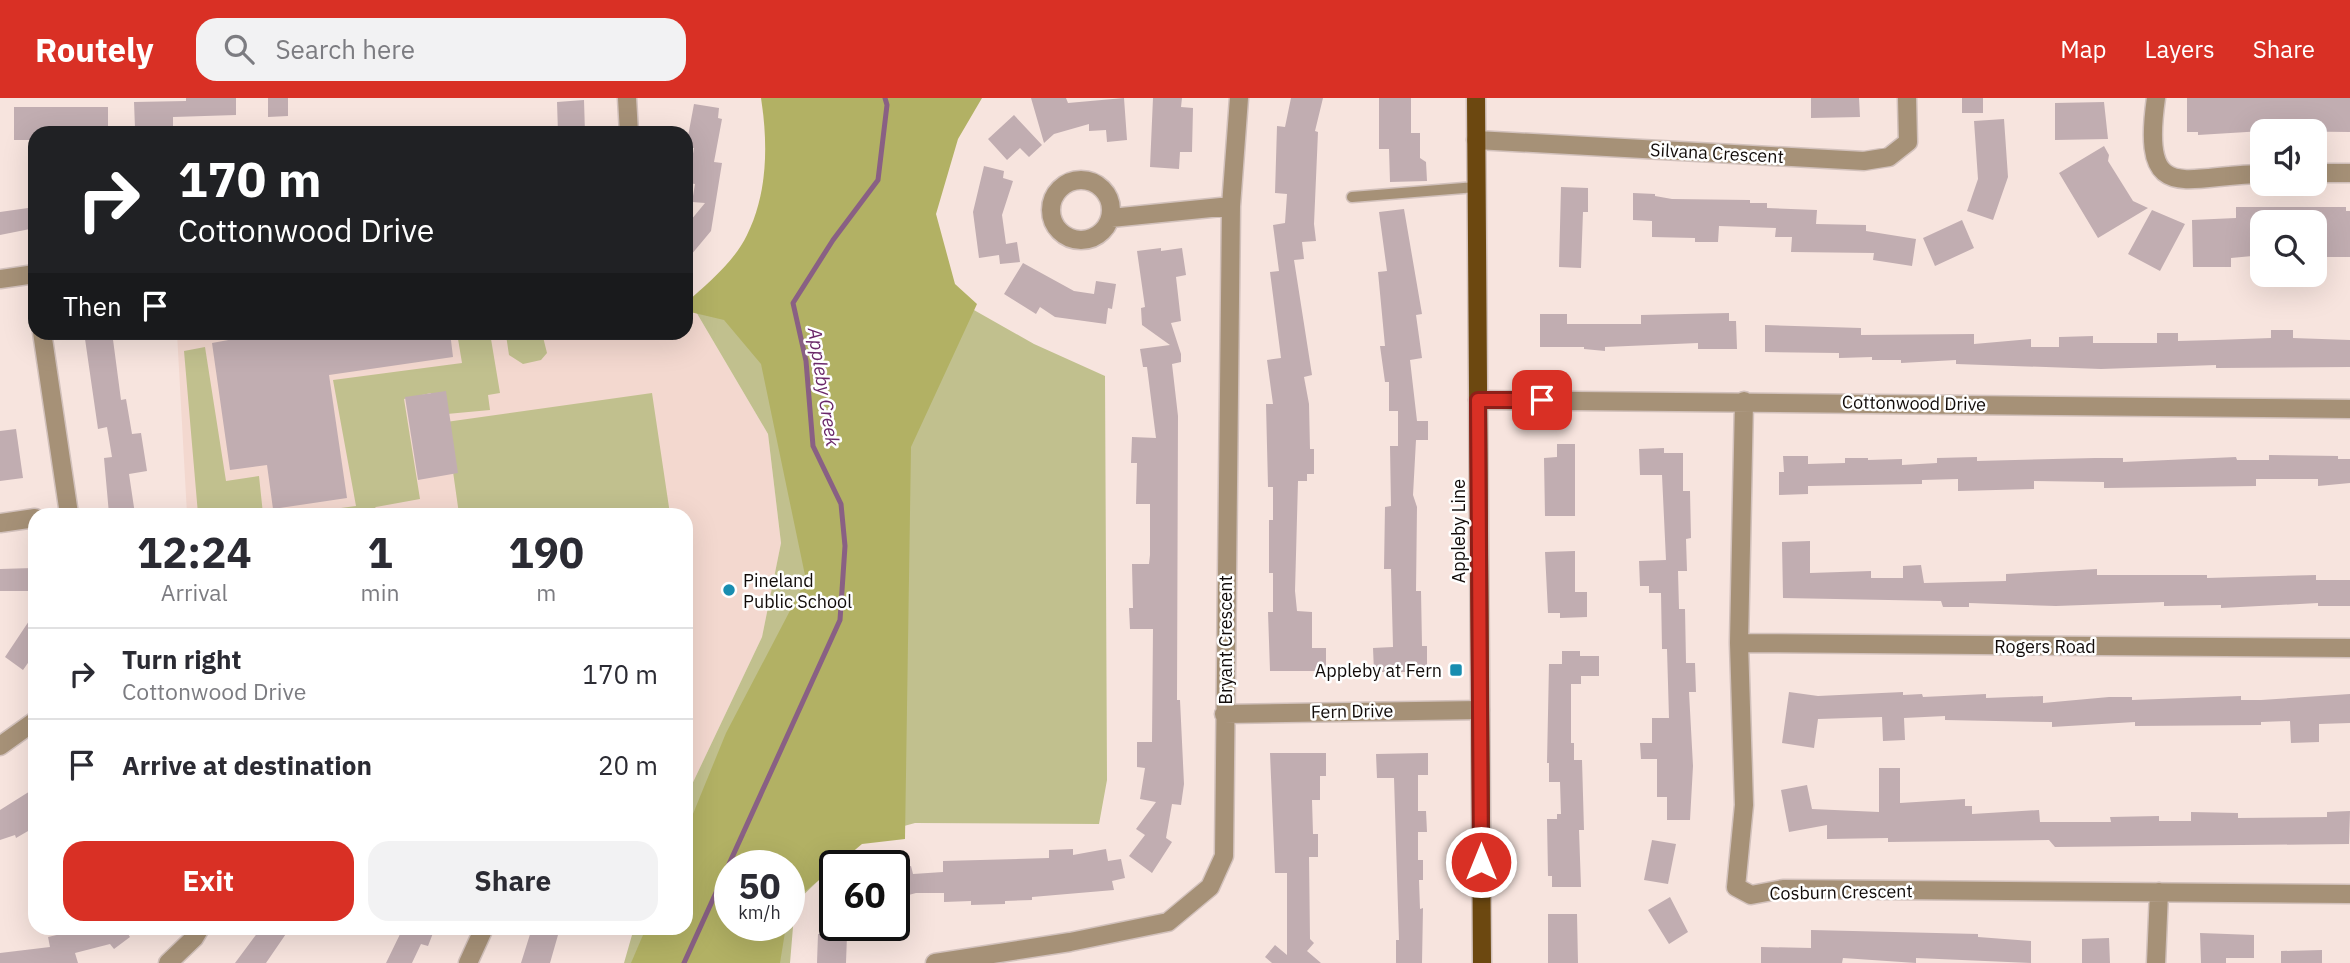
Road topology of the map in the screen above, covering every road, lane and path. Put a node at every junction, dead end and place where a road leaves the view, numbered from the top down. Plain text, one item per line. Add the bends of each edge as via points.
1 (627, 98) edge
2 (1239, 98) edge
3 (1476, 98) edge
4 (1907, 98) edge
5 (2155, 98) edge
6 (629, 126) edge
7 (1476, 140) junction
8 (2327, 173) edge
9 (2350, 173) edge
10 (2250, 174) edge
11 (1476, 187) junction
12 (1352, 197) dead end
13 (1231, 206) junction
14 (1111, 218) dead end
15 (28, 275) edge
16 (0, 279) edge
17 (43, 340) edge
18 (1478, 400) junction
19 (1744, 401) junction
20 (2350, 409) edge
21 (68, 508) edge
22 (28, 519) edge
23 (0, 523) edge
24 (1739, 643) junction
25 (2350, 648) edge
26 (1480, 709) junction
27 (1224, 714) junction
28 (28, 726) edge
29 (0, 746) edge
30 (2158, 892) junction
31 (2350, 894) edge
32 (196, 935) edge
33 (481, 935) edge
34 (167, 963) edge
35 (468, 963) edge
36 (935, 963) edge
37 (1482, 963) edge
38 (2156, 963) edge

1 - 6 street
2 - 13 street, Bryant Crescent
3 - 7 main road, Appleby Line
4 - 7 street, Silvana Crescent via 1908,142 1889,157 1864,161
5 - 10 street via 2150,139 2157,161 2171,177 2199,181
7 - 11 main road, Appleby Line
8 - 9 street
11 - 12 lane
11 - 18 main road, Appleby Line
13 - 14 street
13 - 27 street, Bryant Crescent
15 - 16 street
17 - 21 street
18 - 19 street, Cottonwood Drive
18 - 26 main road, Appleby Line
19 - 20 street, Cottonwood Drive
19 - 24 street, Cosburn Crescent
22 - 23 street
24 - 25 street, Rogers Road
24 - 30 street, Cosburn Crescent via 1744,805 1736,887 1751,895 1783,889
26 - 27 street, Fern Drive
26 - 37 main road, Appleby Line
27 - 36 street, Bryant Crescent via 1224,856 1210,887 1197,900 1168,922
28 - 29 street
30 - 31 street, Cosburn Crescent
30 - 38 street
32 - 34 street
33 - 35 street

